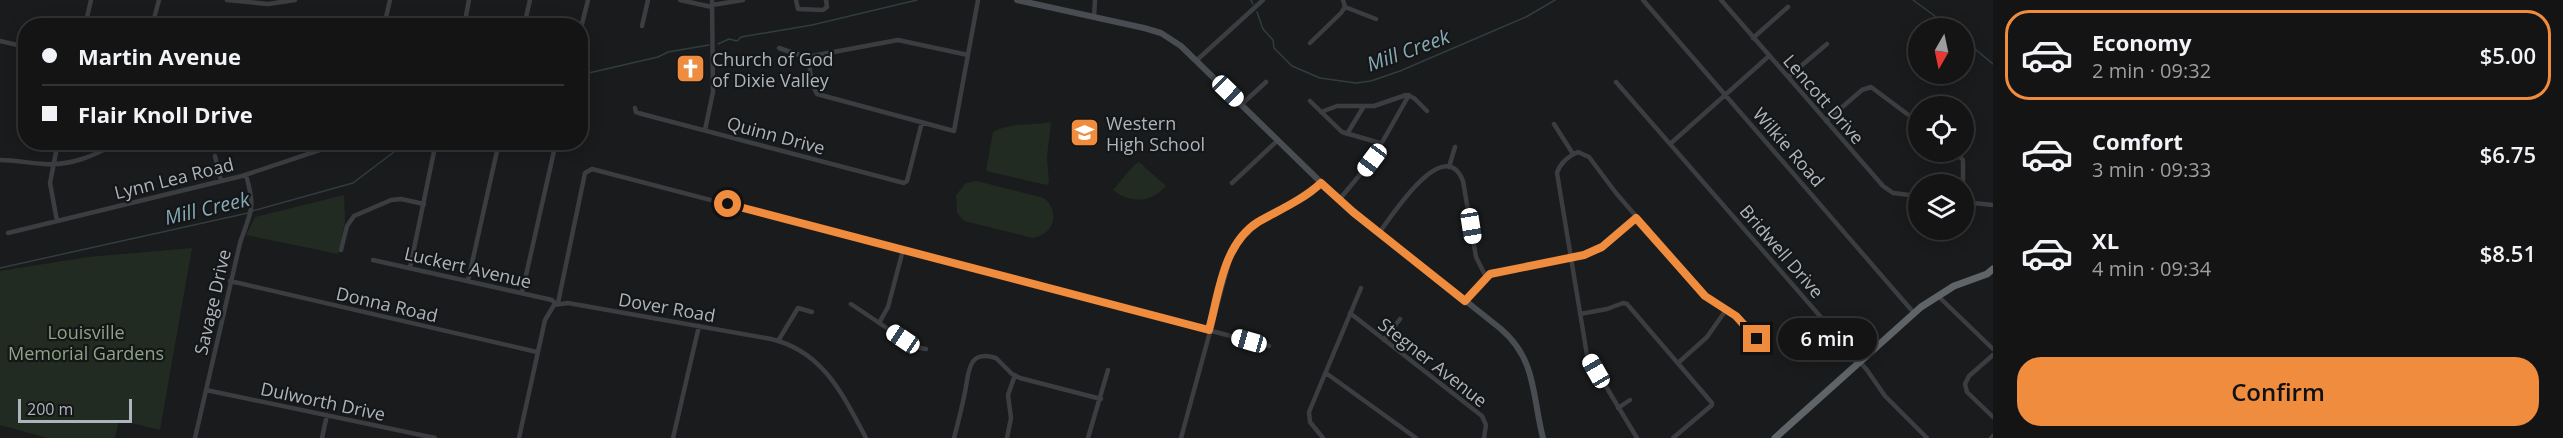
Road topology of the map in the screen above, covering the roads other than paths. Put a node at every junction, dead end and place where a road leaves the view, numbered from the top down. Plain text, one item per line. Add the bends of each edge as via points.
1 (91, 0) edge
2 (159, 0) edge
3 (227, 0) edge
4 (295, 0) edge
5 (390, 0) edge
6 (470, 0) edge
7 (530, 0) edge
8 (588, 0) edge
9 (648, 0) edge
10 (680, 0) edge
11 (743, 0) edge
12 (796, 0) edge
13 (826, 0) edge
14 (978, 0) edge
15 (1017, 0) edge
16 (1095, 0) edge
17 (1263, 0) edge
18 (1343, 0) edge
19 (1643, 0) edge
20 (1721, 0) edge
21 (712, 4) edge
22 (1788, 7) dead end
23 (1345, 8) junction
24 (1094, 17) junction
25 (87, 18) edge
26 (154, 18) edge
27 (386, 18) edge
28 (466, 18) edge
29 (526, 18) edge
30 (584, 18) edge
31 (1376, 19) dead end
32 (642, 26) dead end
33 (1753, 38) junction
34 (0, 41) edge
35 (1310, 43) dead end
36 (1827, 44) dead end
37 (18, 45) edge
38 (779, 48) dead end
39 (968, 55) junction
40 (1769, 56) junction
41 (808, 58) junction
42 (1197, 60) junction
43 (1788, 77) junction
44 (1266, 82) dead end
45 (1616, 82) dead end
46 (1726, 94) junction
47 (1409, 95) junction
48 (1310, 101) dead end
49 (1242, 104) junction
50 (1364, 106) junction
51 (635, 108) dead end
52 (1427, 111) dead end
53 (1321, 112) junction
54 (1908, 115) edge
55 (1826, 121) junction
56 (922, 122) junction
57 (1554, 124) dead end
58 (705, 130) junction
59 (1347, 134) junction
60 (1278, 140) junction
61 (1380, 143) junction
62 (1670, 144) junction
63 (1455, 147) dead end
64 (56, 150) edge
65 (102, 150) edge
66 (320, 150) edge
67 (434, 150) edge
68 (497, 150) edge
69 (554, 150) edge
70 (1573, 154) junction
71 (215, 156) dead end
72 (0, 160) edge
73 (53, 164) junction
74 (1449, 167) junction
75 (246, 175) junction
76 (221, 181) junction
77 (1232, 183) dead end
78 (1321, 183) junction
79 (1908, 195) edge
80 (1339, 200) junction
81 (1974, 203) edge
82 (424, 204) junction
83 (1993, 205) edge
84 (1636, 218) junction
85 (57, 221) junction
86 (1379, 232) junction
87 (8, 233) dead end
88 (341, 250) dead end
89 (903, 250) junction
90 (1571, 259) junction
91 (373, 260) dead end
92 (410, 268) junction
93 (1991, 274) edge
94 (1486, 277) junction
95 (230, 281) junction
96 (468, 281) junction
97 (1361, 288) dead end
98 (522, 293) junction
99 (1938, 296) junction
100 (1465, 301) junction
101 (557, 304) junction
102 (851, 304) dead end
103 (1726, 310) junction
104 (812, 312) dead end
105 (1350, 313) junction
106 (1914, 313) junction
107 (1580, 314) junction
108 (1400, 319) dead end
109 (879, 323) junction
110 (699, 326) junction
111 (1209, 330) junction
112 (1384, 340) junction
113 (778, 341) junction
114 (1760, 342) dead end
115 (1269, 346) dead end
116 (926, 349) dead end
117 (1993, 349) edge
118 (537, 352) junction
119 (1993, 356) edge
120 (1860, 362) junction
121 (1677, 363) junction
122 (1108, 370) dead end
123 (1326, 373) junction
124 (1016, 375) junction
125 (206, 390) junction
126 (1101, 399) junction
127 (1630, 400) dead end
128 (1618, 408) junction
129 (327, 415) junction
130 (1993, 417) edge
131 (519, 437) edge
132 (195, 438) edge
133 (322, 438) edge
134 (435, 438) edge
135 (527, 438) edge
136 (673, 438) edge
137 (866, 438) edge
138 (954, 438) edge
139 (1007, 438) edge
140 (1088, 438) edge
141 (1180, 438) edge
142 (1323, 438) edge
143 (1416, 438) edge
144 (1484, 438) edge
145 (1543, 438) edge
146 (1637, 438) edge
147 (1673, 438) edge
148 (1775, 438) edge
149 (1927, 438) edge

1 - 25 street
2 - 26 street
3 - 4 street via 268,4
5 - 27 street
6 - 28 street
7 - 29 street
8 - 30 street
9 - 32 street
10 - 21 street
11 - 21 street
12 - 13 street via 798,9 823,10
14 - 39 street
15 - 24 main road
16 - 24 street
17 - 42 street
18 - 23 street
19 - 46 street, Wilkie Road
20 - 33 street, Lencott Drive
21 - 58 street, Quinn Drive via 713,92
22 - 33 street
23 - 31 street
23 - 35 street
24 - 42 main road via 1161,33
33 - 40 street, Lencott Drive
34 - 37 street
36 - 43 street
38 - 41 street
39 - 41 street via 898,40
39 - 56 street via 954,131
40 - 43 street, Lencott Drive
40 - 46 street
41 - 56 street via 813,91 817,94
42 - 49 main road
43 - 55 street, Lencott Drive
44 - 49 street
45 - 62 street, Bridwell Drive
46 - 62 street
46 - 106 street, Wilkie Road
47 - 50 street
47 - 52 street
47 - 61 street
48 - 53 street
49 - 60 main road
50 - 53 street via 1337,106
50 - 59 street
51 - 58 street via 636,112
53 - 59 street
54 - 55 street via 1871,87 1862,90
55 - 79 street, Lencott Drive via 1887,190
56 - 58 street, Quinn Drive via 904,183
57 - 70 street
59 - 61 street
60 - 77 street
60 - 78 main road
61 - 80 street via 1372,160
62 - 120 street, Bridwell Drive
63 - 74 street
64 - 73 street
65 - 73 street via 86,158
66 - 75 street, Lynn Lea Road
67 - 82 street
68 - 96 street
69 - 98 street
70 - 84 street via 1587,154
70 - 90 street via 1557,173
71 - 76 street
72 - 73 street
73 - 85 street via 50,183
74 - 86 street via 1431,172 1403,198
74 - 94 street via 1459,172 1463,181 1476,257
75 - 76 street, Lynn Lea Road
75 - 95 street, Savage Drive via 253,207
76 - 85 street, Lynn Lea Road
78 - 80 main road
78 - 111 street via 1242,236 1229,258
80 - 86 main road
81 - 83 street
82 - 88 street via 391,200 354,216 346,226
82 - 92 street
84 - 90 street via 1602,247
84 - 103 street via 1705,296
85 - 87 street, Lynn Lea Road
86 - 100 main road
89 - 101 street via 590,169 585,173
89 - 109 street via 888,307
89 - 111 street
90 - 94 street
90 - 107 street
91 - 92 street, Luckert Avenue
92 - 96 street, Luckert Avenue
93 - 99 highway via 1960,283
94 - 100 street
95 - 118 street, Donna Road
95 - 125 street, Savage Drive
96 - 98 street, Luckert Avenue
97 - 105 street
98 - 101 street, Luckert Avenue
99 - 106 highway
99 - 117 street
100 - 145 main road via 1509,336 1522,352 1529,368
101 - 110 street, Dover Road
101 - 118 street via 544,320
102 - 109 street
103 - 114 street
103 - 121 street via 1707,337
104 - 113 street via 798,308
105 - 112 street, Stegner Avenue
105 - 123 street
106 - 120 highway
107 - 121 street via 1625,303
107 - 128 street via 1588,358
108 - 112 street
109 - 116 street via 915,347
110 - 113 street, Dover Road
110 - 136 street
111 - 115 street
111 - 141 street
112 - 144 street, Stegner Avenue via 1482,416 1486,425
113 - 137 street, Dover Road via 804,352 827,371
118 - 131 street
119 - 130 street via 1965,384 1967,392
120 - 148 highway
120 - 149 street, Bridwell Drive via 1889,401
121 - 147 street via 1712,404
122 - 126 street
123 - 142 street via 1309,415
123 - 143 street
124 - 126 street
124 - 138 street via 996,357 984,356 972,363
124 - 139 street via 1008,396 1011,418
125 - 129 street, Dulworth Drive
125 - 132 street, Savage Drive
126 - 140 street
127 - 128 street
128 - 146 street
129 - 133 street
129 - 134 street, Dulworth Drive
131 - 135 street

